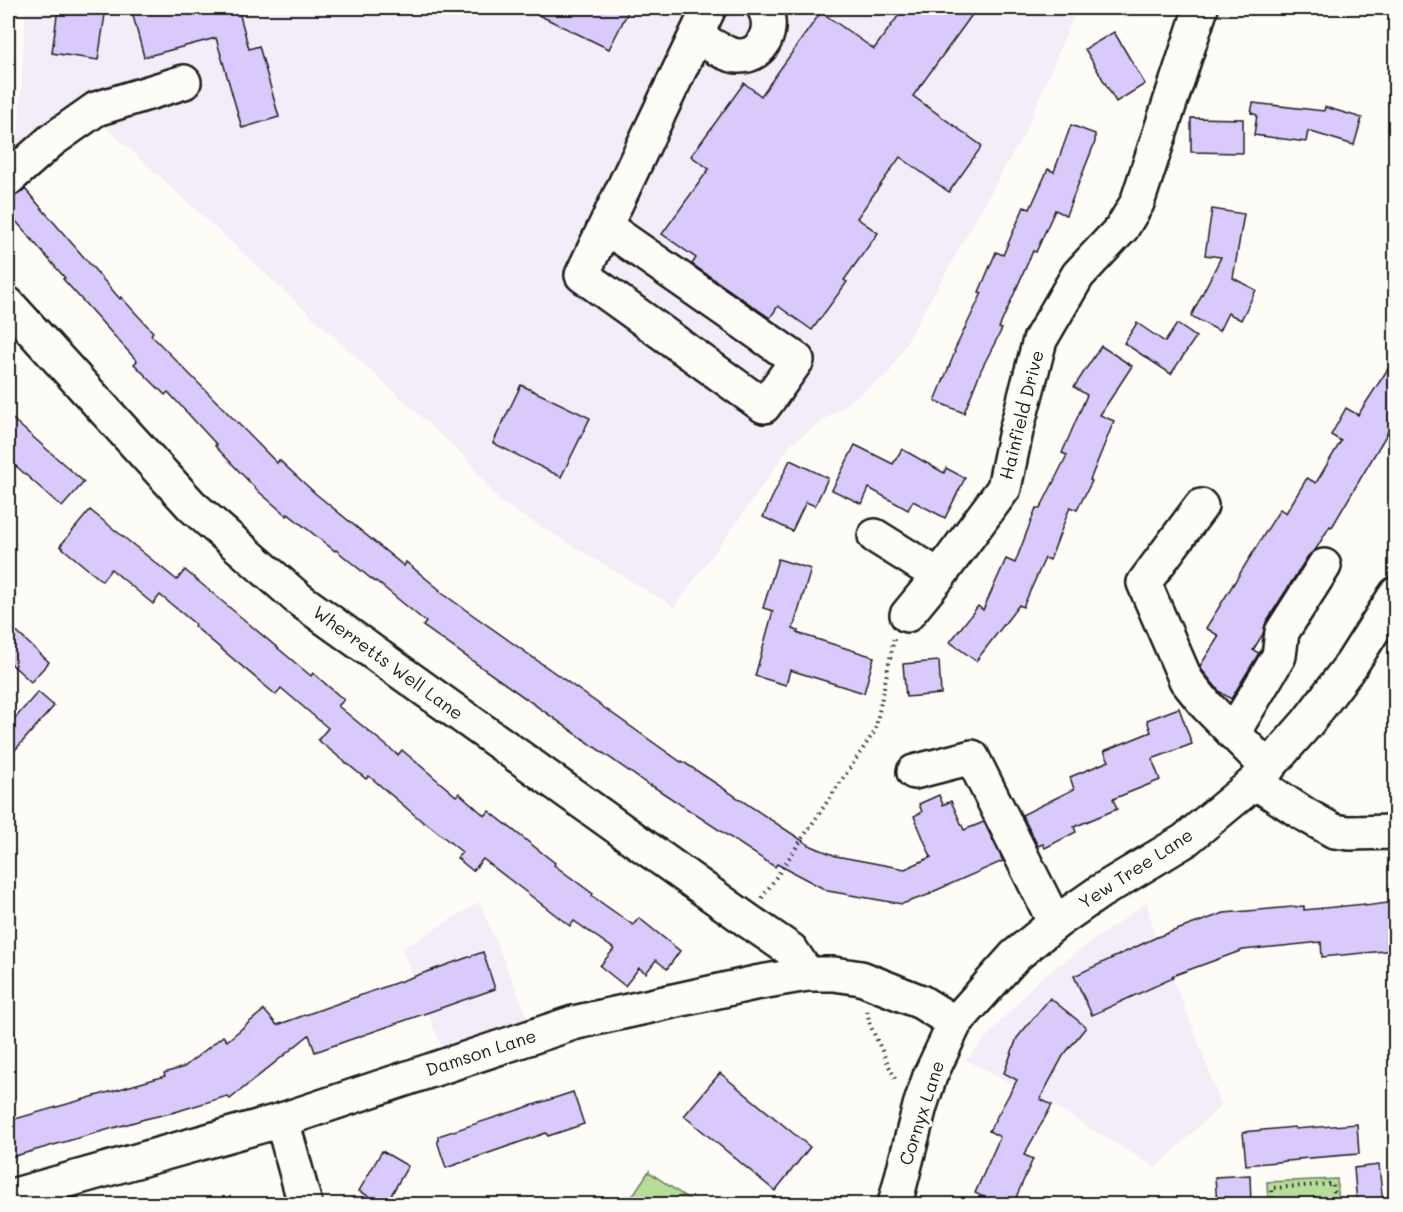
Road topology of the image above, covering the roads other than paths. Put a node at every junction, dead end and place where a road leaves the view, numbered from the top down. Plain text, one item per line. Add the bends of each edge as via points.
1 (764, 8) edge
2 (1201, 8) edge
3 (703, 22) edge
4 (184, 82) dead end
5 (8, 179) edge
6 (606, 227) junction
7 (8, 304) edge
8 (1201, 506) dead end
9 (875, 536) dead end
10 (1324, 566) dead end
11 (939, 576) junction
12 (1395, 594) edge
13 (907, 615) road end
14 (1233, 733) junction
15 (914, 772) dead end
16 (1261, 775) junction
17 (1395, 832) edge
18 (1055, 924) junction
19 (807, 974) junction
20 (956, 1023) junction
21 (282, 1120) junction
22 (8, 1197) edge
23 (305, 1204) edge
24 (895, 1204) edge

1 - 3 street via 768,15 767,35 752,53 738,56 725,52
2 - 11 street, Hainfield Drive via 1137,203 1122,228 1078,275 1040,340 1004,488
3 - 6 street
4 - 5 street via 96,109 52,140
6 - 6 street via 797,360 764,406 582,275
7 - 19 street, Wherretts Well Lane via 192,506 300,600 792,950
8 - 14 street via 1144,583 1186,680
9 - 11 street
10 - 14 street via 1282,632 1279,657
11 - 13 street, Hainfield Drive
12 - 16 street, Yew Tree Lane via 1351,665
14 - 16 street
15 - 18 street via 972,757
16 - 17 street via 1304,814 1334,831
16 - 18 street, Yew Tree Lane via 1184,842 1101,891
18 - 20 street, Yew Tree Lane via 1015,956
19 - 20 street, Damson Lane via 861,978 921,1002
19 - 21 street, Damson Lane via 573,1023
20 - 24 street, Cornyx Lane via 930,1076
21 - 22 street, Damson Lane
21 - 23 street

